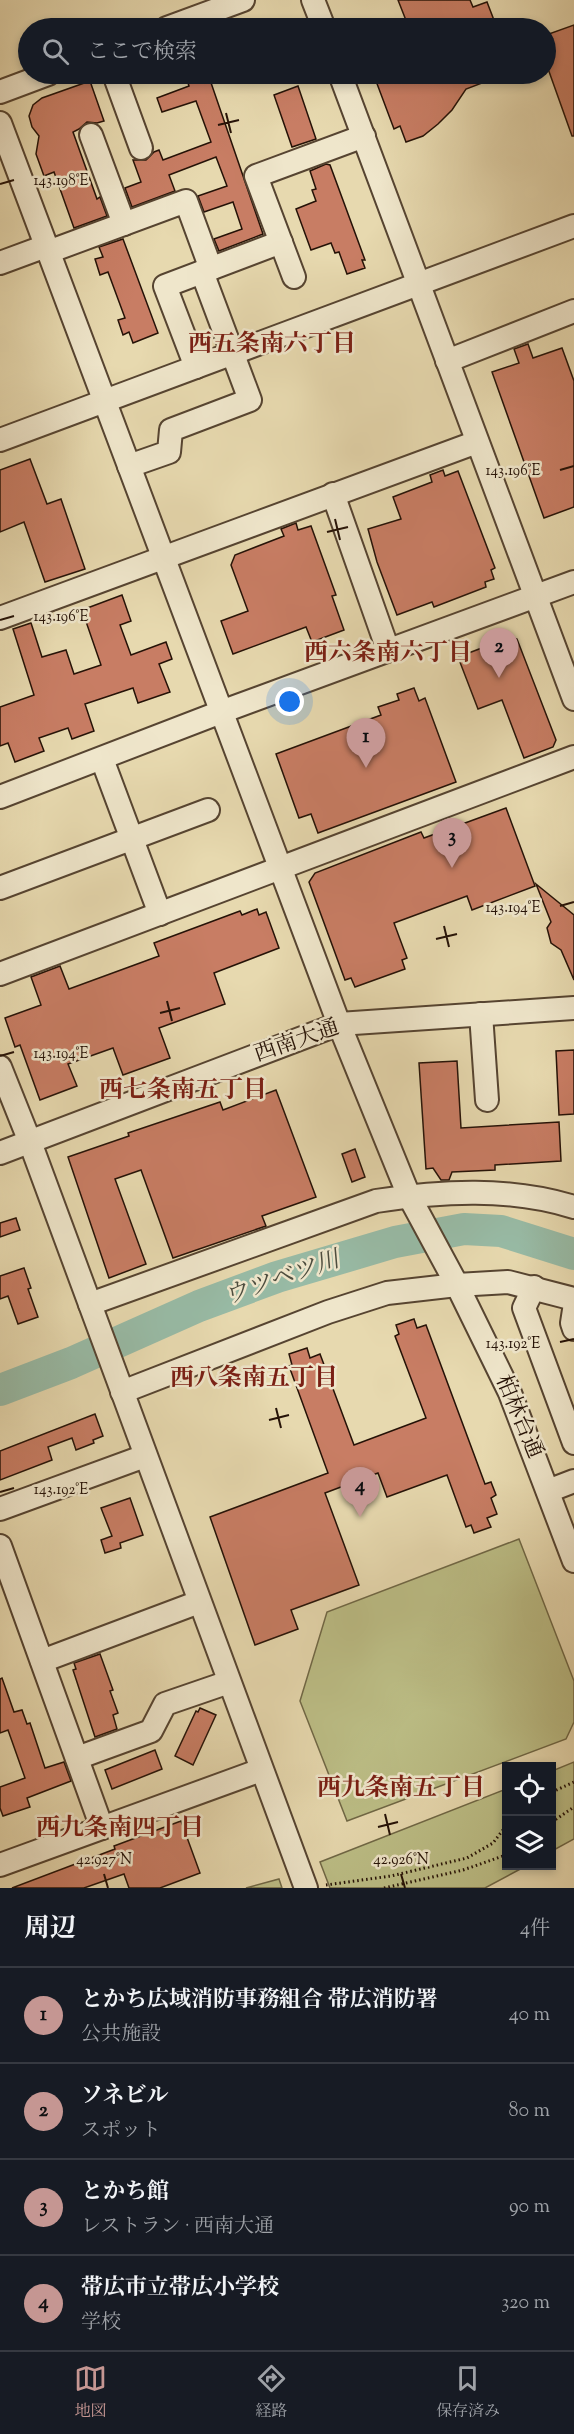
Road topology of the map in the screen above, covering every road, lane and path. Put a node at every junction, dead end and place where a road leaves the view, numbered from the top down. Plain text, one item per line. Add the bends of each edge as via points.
1 (243, 0) edge
2 (313, 0) edge
3 (194, 18) edge
4 (320, 18) edge
5 (21, 84) edge
6 (118, 84) edge
7 (344, 84) edge
8 (0, 92) edge
9 (0, 123) edge
10 (91, 135) dead end
11 (364, 136) junction
12 (141, 148) dead end
13 (124, 224) junction
14 (574, 226) edge
15 (282, 242) junction
16 (47, 249) junction
17 (0, 263) edge
18 (206, 270) junction
19 (294, 277) dead end
20 (419, 284) junction
21 (574, 311) edge
22 (232, 354) junction
23 (447, 361) junction
24 (196, 367) junction
25 (105, 401) junction
26 (0, 440) edge
27 (477, 442) junction
28 (129, 466) junction
29 (333, 494) junction
30 (162, 556) junction
31 (574, 582) edge
32 (536, 595) junction
33 (0, 618) edge
34 (388, 650) junction
35 (574, 699) edge
36 (221, 712) junction
37 (574, 757) edge
38 (102, 759) junction
39 (0, 797) edge
40 (208, 810) dead end
41 (132, 839) junction
42 (282, 868) junction
43 (0, 888) edge
44 (160, 914) junction
45 (0, 974) edge
46 (574, 1008) edge
47 (481, 1014) junction
48 (339, 1024) junction
49 (0, 1066) edge
50 (487, 1100) dead end
51 (30, 1142) junction
52 (0, 1153) edge
53 (414, 1205) junction
54 (574, 1208) edge
55 (453, 1277) junction
56 (534, 1287) junction
57 (574, 1299) edge
58 (574, 1310) edge
59 (93, 1313) junction
60 (574, 1329) edge
61 (119, 1384) junction
62 (574, 1443) edge
63 (145, 1456) junction
64 (574, 1481) edge
65 (548, 1491) junction
66 (0, 1509) edge
67 (0, 1546) edge
68 (574, 1560) edge
69 (199, 1602) junction
70 (42, 1661) junction
71 (228, 1682) junction
72 (77, 1758) junction
73 (261, 1770) junction
74 (574, 1782) edge
75 (556, 1790) edge
76 (574, 1807) edge
77 (556, 1819) edge
78 (102, 1828) junction
79 (502, 1832) edge
80 (502, 1857) edge
81 (0, 1865) edge
82 (306, 1888) edge
83 (326, 1888) edge
84 (384, 1888) edge

1 - 3 street
2 - 4 street
5 - 8 street
6 - 12 street
7 - 11 street
9 - 16 street, 柏林台通
10 - 13 street
11 - 15 street via 256,176
11 - 20 street
13 - 16 street
13 - 18 street via 186,201
14 - 20 street
15 - 18 street
15 - 19 street
16 - 17 street
16 - 25 street, 柏林台通
18 - 22 street
18 - 24 street via 165,286
20 - 22 street
20 - 23 street
21 - 23 street
22 - 24 street
22 - 28 street via 250,400 171,430 169,452
23 - 27 street
24 - 25 street
25 - 26 street
25 - 28 street, 柏林台通
27 - 29 street
27 - 32 street
28 - 30 street, 柏林台通
29 - 30 street
29 - 34 street
30 - 33 street
30 - 36 street, 柏林台通
31 - 32 street
32 - 34 street
32 - 35 street
34 - 36 street
36 - 38 street
36 - 42 street, 柏林台通
37 - 42 street
38 - 39 street
38 - 41 street
40 - 41 street
41 - 43 street
41 - 44 street
42 - 44 street
42 - 48 street, 柏林台通
44 - 45 street
46 - 47 street, 西南大通
47 - 48 street, 西南大通
47 - 50 street
48 - 51 street, 西南大通
48 - 53 street, 柏林台通
49 - 51 street
51 - 52 street, 西南大通
51 - 59 street
53 - 54 street via 480,1192 522,1196
53 - 55 street, 柏林台通
53 - 59 street via 376,1201
55 - 56 street
55 - 61 street via 387,1293
55 - 65 street, 柏林台通 via 510,1393
56 - 57 street
56 - 62 street via 524,1308
58 - 60 street
59 - 61 street
61 - 63 street
63 - 66 street
63 - 69 street
64 - 65 street
65 - 68 street, 柏林台通
67 - 70 street
69 - 70 street
69 - 71 street
70 - 72 street
71 - 72 street via 165,1704 151,1731
71 - 73 street
72 - 78 street
73 - 78 street
73 - 82 street
74 - 75 path
76 - 77 path
78 - 81 street
79 - 83 path via 493,1843 467,1858 392,1876 326,1884
80 - 84 path

